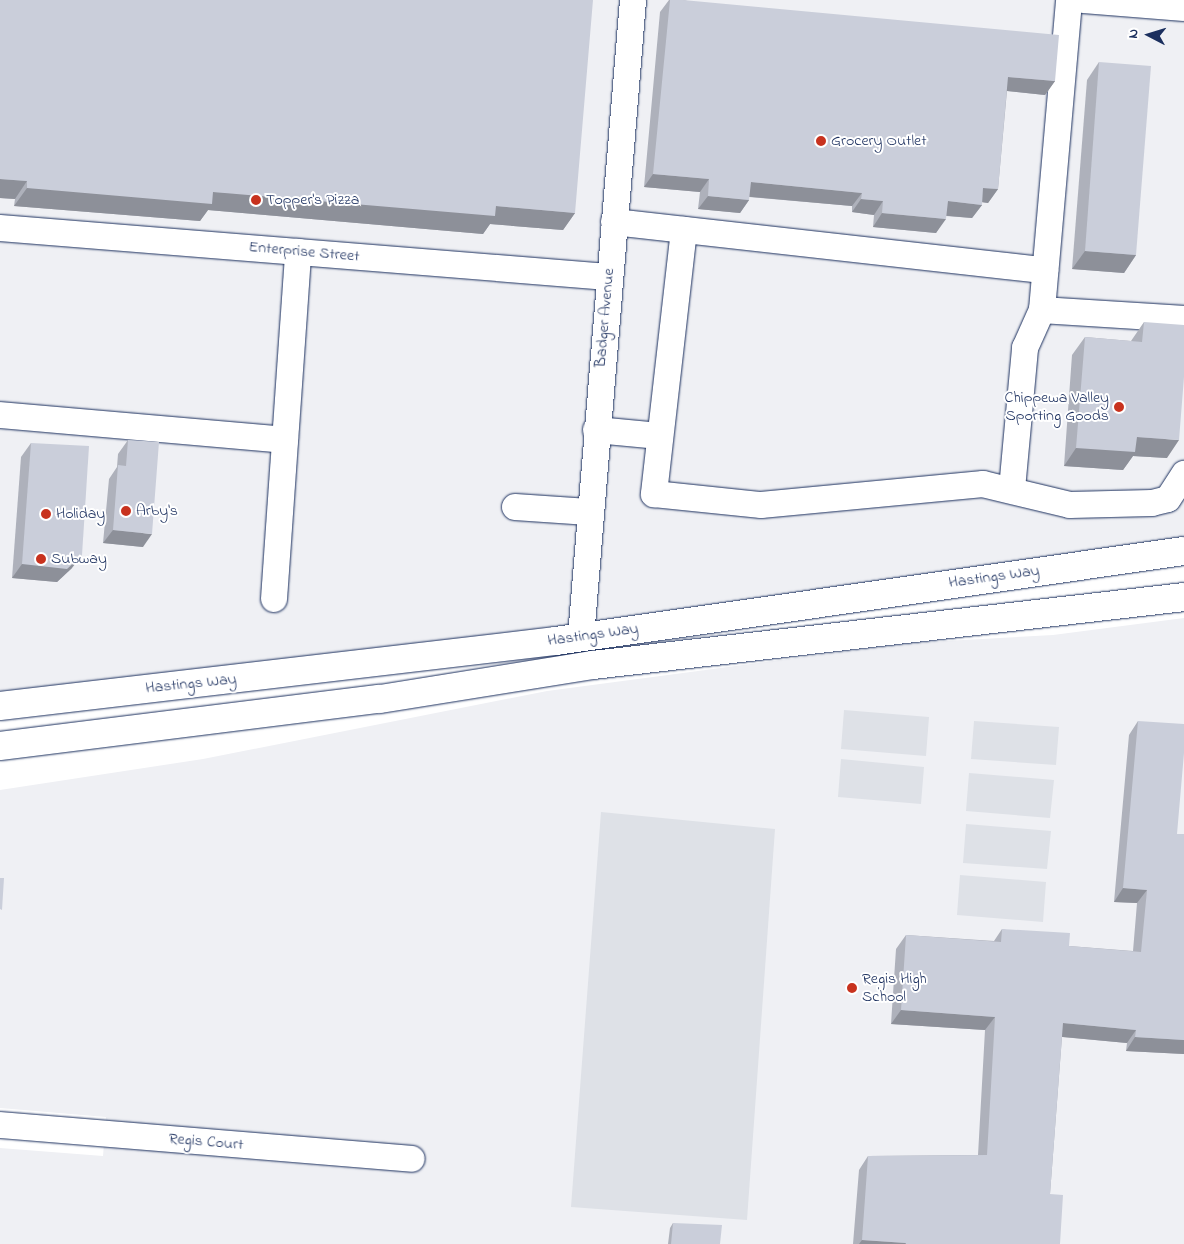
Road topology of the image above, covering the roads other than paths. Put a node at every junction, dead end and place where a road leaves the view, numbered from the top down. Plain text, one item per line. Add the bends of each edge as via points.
1 (633, 0) edge
2 (1069, 0) edge
3 (1084, 0) edge
4 (1184, 8) edge
5 (614, 222) junction
6 (0, 228) edge
7 (684, 230) junction
8 (298, 252) junction
9 (1045, 270) junction
10 (608, 277) junction
11 (1042, 310) junction
12 (1184, 320) edge
13 (0, 415) edge
14 (596, 430) junction
15 (660, 436) junction
16 (285, 440) junction
17 (1184, 474) edge
18 (1012, 489) junction
19 (515, 507) dead end
20 (589, 512) junction
21 (1184, 551) edge
22 (1184, 597) edge
23 (274, 599) dead end
24 (580, 637) junction
25 (380, 700) junction
26 (0, 706) edge
27 (0, 746) edge
28 (0, 1125) edge
29 (412, 1159) dead end

1 - 5 street, Badger Avenue
2 - 9 street
3 - 4 street
5 - 7 street
5 - 10 street, Badger Avenue
6 - 8 street, Enterprise Street
7 - 9 street
7 - 15 street
8 - 10 street, Enterprise Street
8 - 16 street
9 - 11 street
10 - 14 street, Badger Avenue
11 - 12 street
11 - 18 street via 1025,348
13 - 16 street
14 - 15 street
14 - 20 street, Badger Avenue
15 - 18 street via 654,494 761,506 983,484
16 - 23 street
17 - 18 street via 1168,499 1152,503 1070,505
19 - 20 street
20 - 24 street, Badger Avenue
21 - 24 main road, Hastings Way
22 - 25 main road, Hastings Way via 593,665
24 - 25 main road via 576,648 553,660 469,672
24 - 26 main road, Hastings Way
25 - 27 main road, Hastings Way
28 - 29 street, Regis Court

